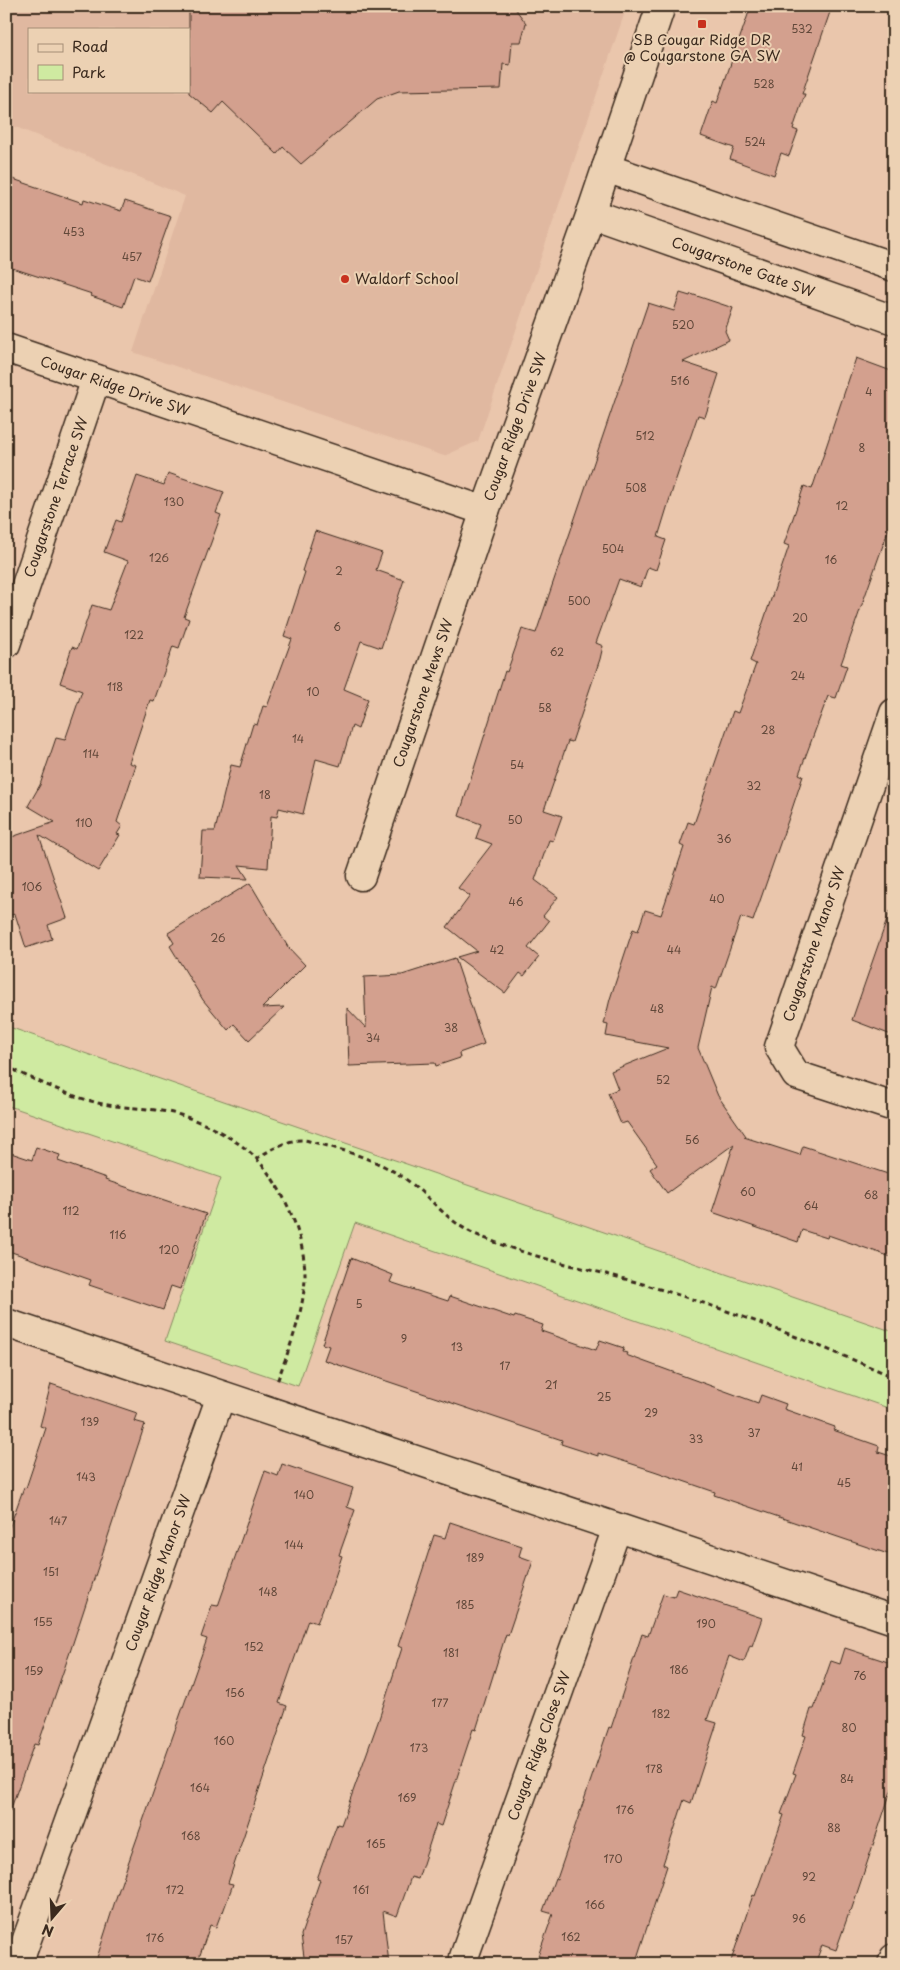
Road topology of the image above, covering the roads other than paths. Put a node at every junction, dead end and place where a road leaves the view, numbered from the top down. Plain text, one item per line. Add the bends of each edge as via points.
1 (661, 6) edge
2 (606, 168) junction
3 (592, 213) junction
4 (894, 267) edge
5 (894, 320) edge
6 (6, 348) edge
7 (96, 379) junction
8 (485, 511) junction
9 (6, 644) edge
10 (894, 713) edge
11 (361, 876) dead end
12 (894, 1108) edge
13 (6, 1323) edge
14 (221, 1396) junction
15 (617, 1528) junction
16 (894, 1620) edge
17 (894, 1958) edge
18 (18, 1964) edge
19 (465, 1964) edge
20 (892, 1964) edge

1 - 2 street, Cougar Ridge Drive SW
2 - 3 street, Cougar Ridge Drive SW
2 - 4 street
3 - 5 street, Cougarstone Gate SW
3 - 8 street, Cougar Ridge Drive SW
6 - 7 street, Cougar Ridge Drive SW
7 - 8 street, Cougar Ridge Drive SW
7 - 9 street, Cougarstone Terrace SW
8 - 11 street, Cougarstone Mews SW
10 - 12 street, Cougarstone Manor SW via 779,1047 796,1075
13 - 14 street
14 - 15 street
14 - 18 street, Cougar Ridge Manor SW
15 - 16 street
15 - 19 street, Cougar Ridge Close SW via 464,1957
17 - 20 street

